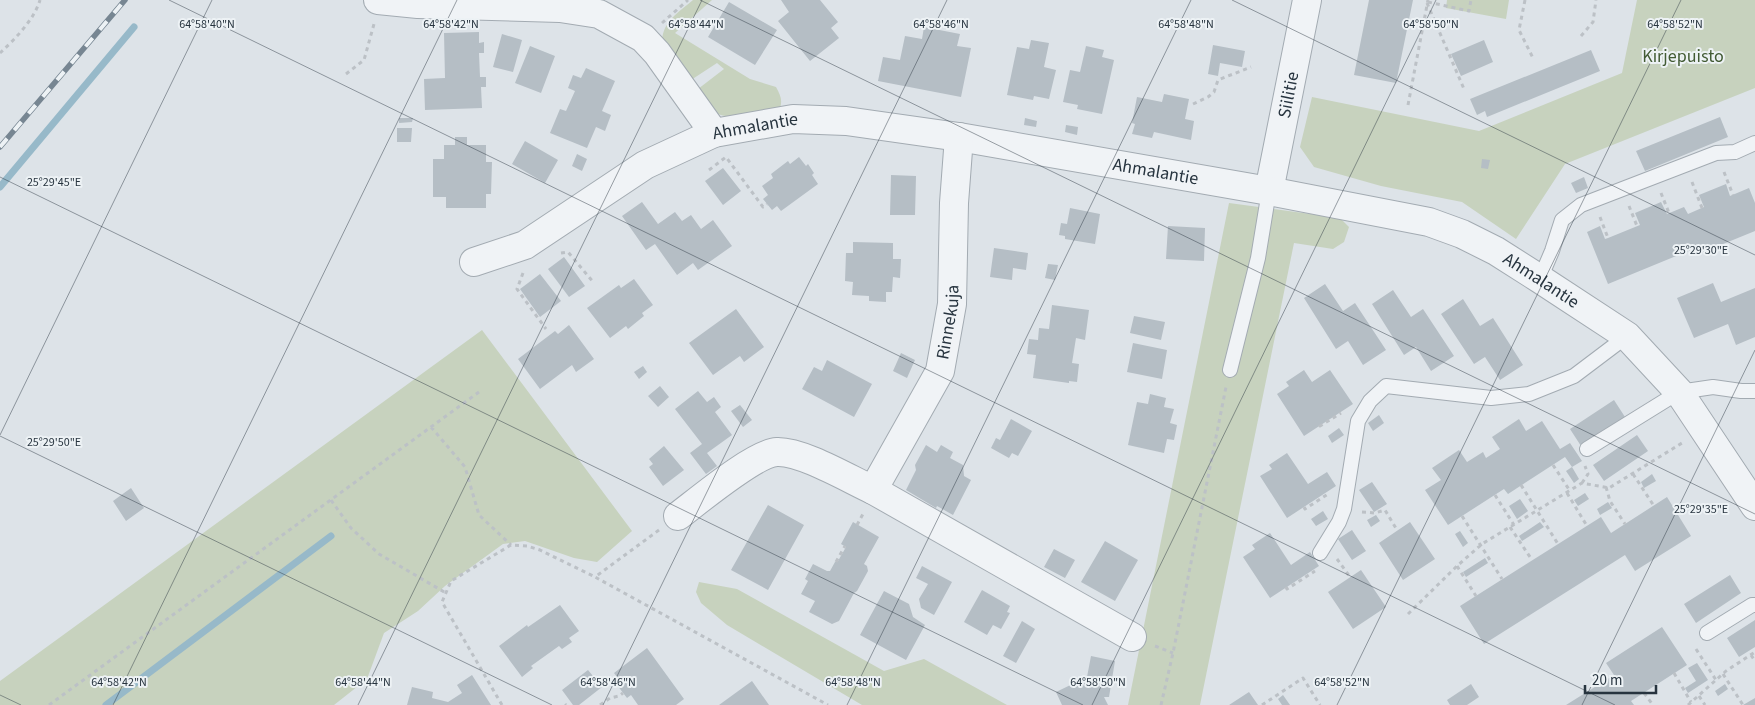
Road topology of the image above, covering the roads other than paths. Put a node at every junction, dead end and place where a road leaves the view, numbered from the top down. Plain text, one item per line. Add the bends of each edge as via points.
1 (378, 0) edge
2 (384, 0) edge
3 (1307, 0) edge
4 (714, 133) junction
5 (959, 137) junction
6 (1755, 144) edge
7 (1269, 191) junction
8 (474, 262) dead end
9 (1540, 279) junction
10 (1627, 336) junction
11 (1230, 370) road end
12 (1755, 391) edge
13 (1679, 392) junction
14 (1587, 450) dead end
15 (873, 490) junction
16 (1755, 506) edge
17 (678, 516) road end
18 (1320, 553) road end
19 (1755, 605) edge
20 (1707, 633) road end
21 (1132, 637) dead end

1 - 2 street
2 - 4 street via 560,8 599,14 643,38
3 - 7 street, Siilitie
4 - 5 street, Ahmalantie via 794,119 846,121
4 - 8 street, Ahmalantie via 645,165 525,245
5 - 7 street, Ahmalantie
5 - 15 street, Rinnekuja via 952,304 940,370
6 - 9 lane via 1735,152 1716,153 1581,204 1562,220
7 - 9 street, Ahmalantie via 1429,222 1496,251
7 - 11 lane via 1258,258
9 - 10 street, Ahmalantie
10 - 13 street, Ahmalantie
10 - 18 lane via 1574,376 1529,394 1491,398 1386,386 1370,401 1358,421 1344,509
12 - 13 lane via 1712,387
13 - 14 lane
13 - 16 street, Ahmalantie
15 - 17 street via 804,457 777,452 755,459
15 - 21 street
19 - 20 lane

